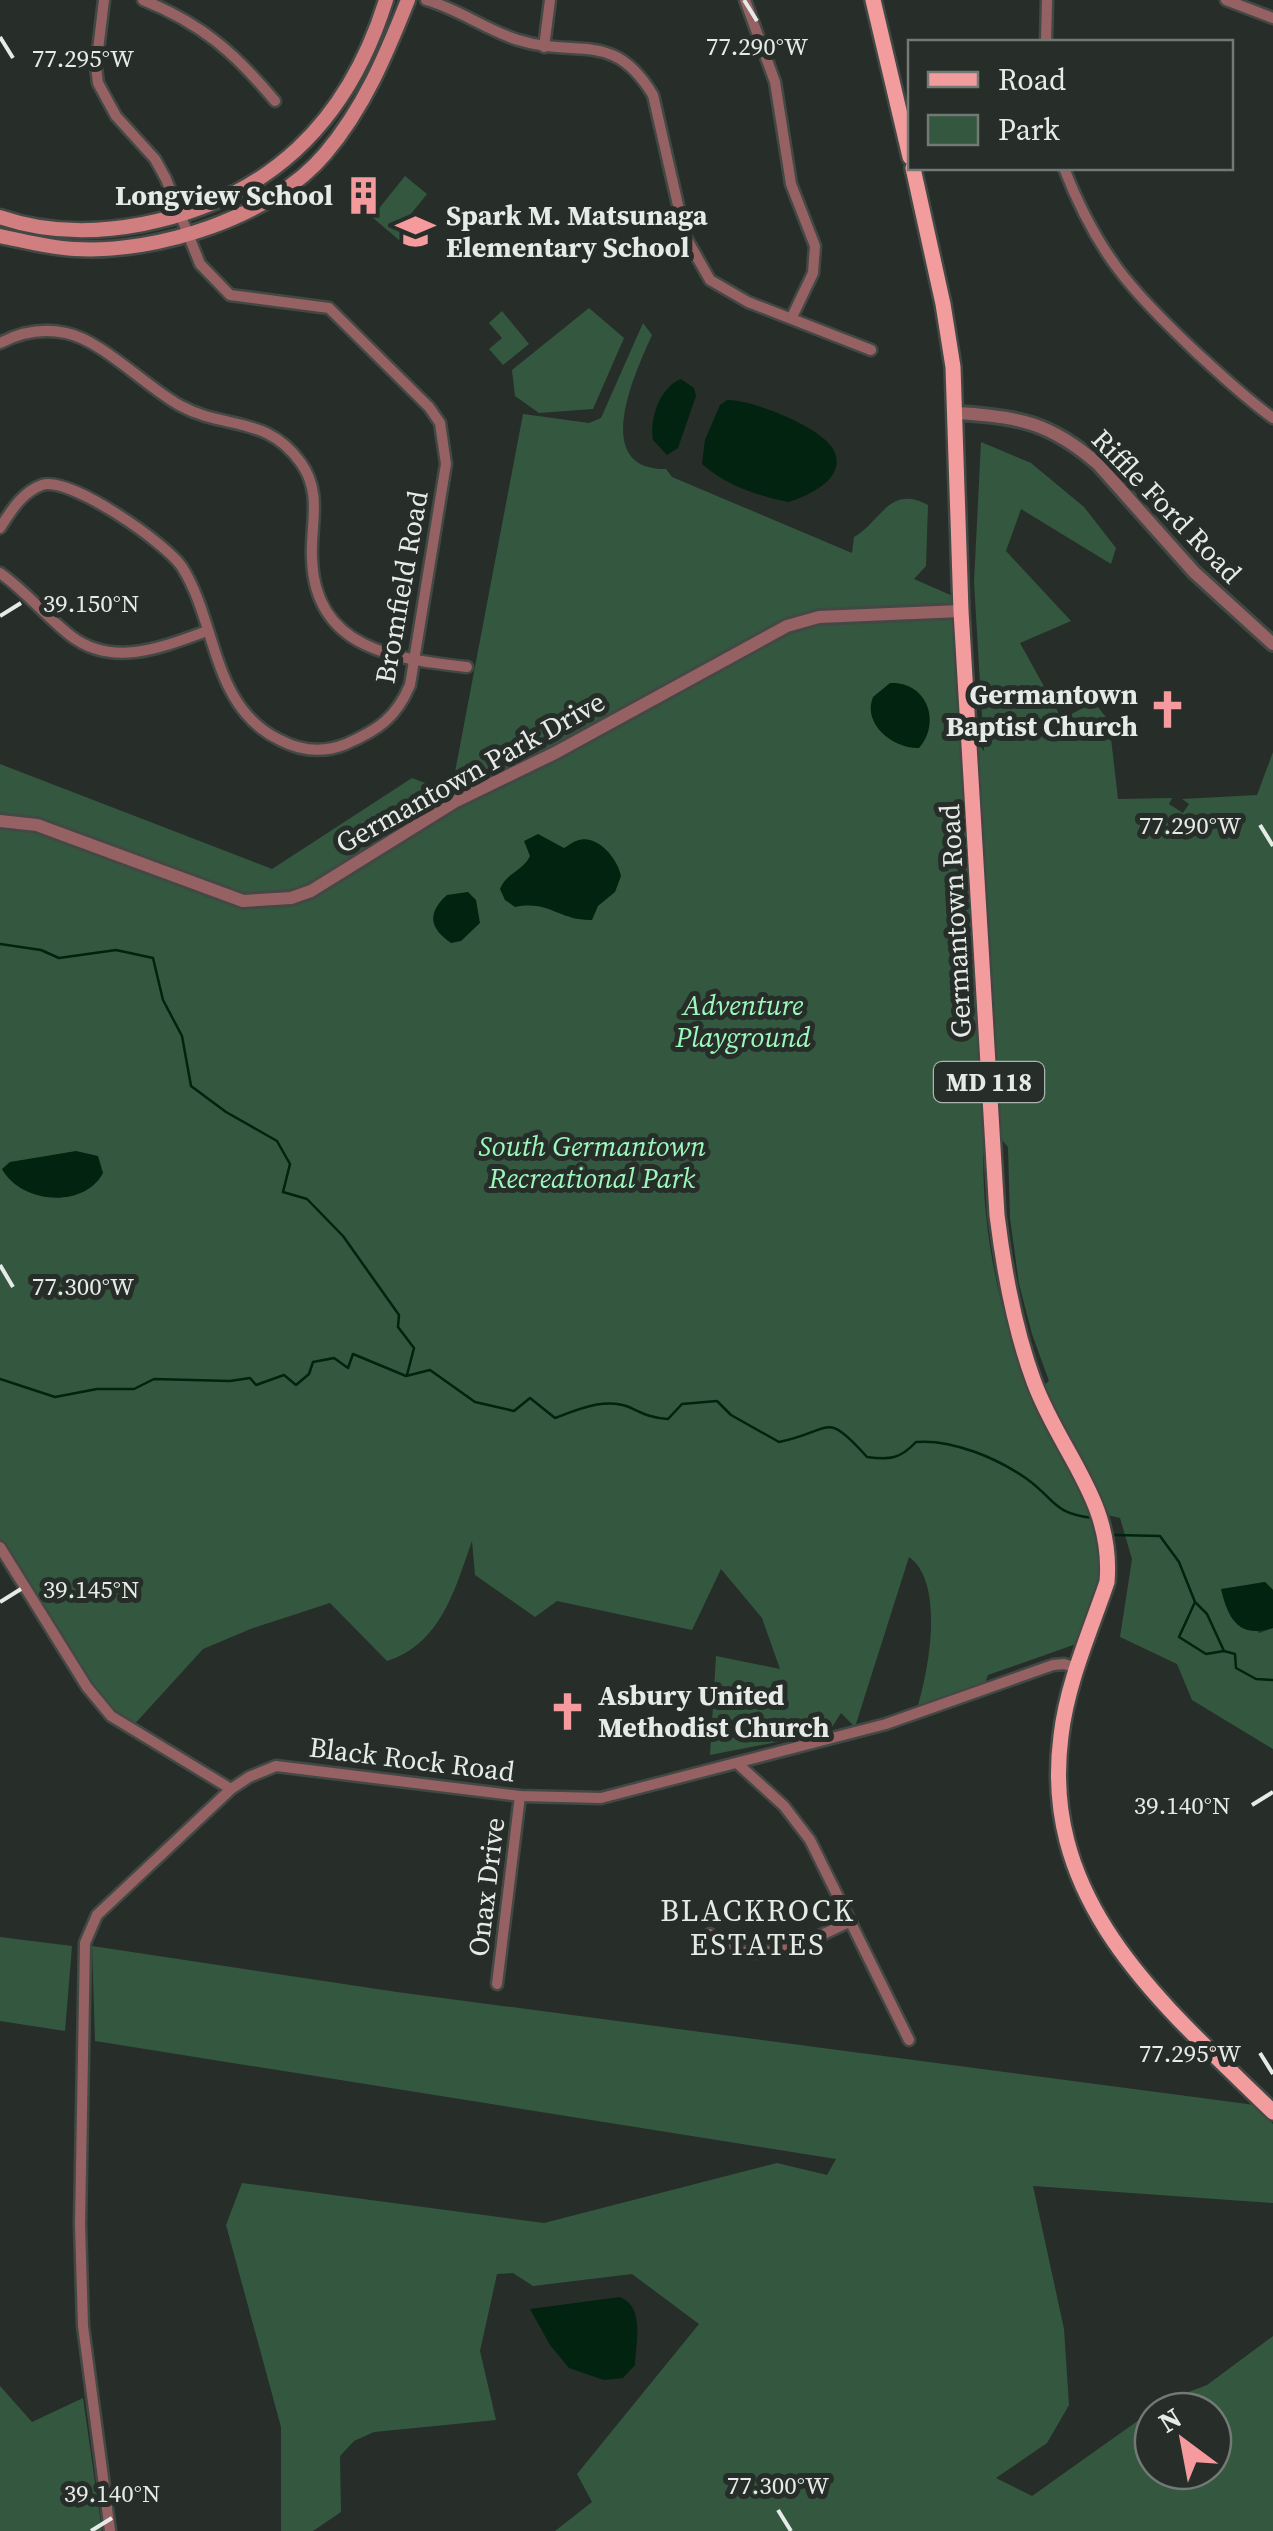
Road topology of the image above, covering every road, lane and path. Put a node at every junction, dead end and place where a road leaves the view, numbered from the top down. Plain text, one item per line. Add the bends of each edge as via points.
1 (104, 0) edge
2 (143, 0) edge
3 (386, 0) edge
4 (408, 0) edge
5 (426, 0) edge
6 (550, 0) edge
7 (744, 0) edge
8 (873, 0) edge
9 (1048, 0) edge
10 (1226, 0) edge
11 (1273, 18) edge
12 (1046, 40) edge
13 (544, 47) junction
14 (275, 100) dead end
15 (908, 149) edge
16 (913, 170) edge
17 (1065, 170) edge
18 (0, 217) edge
19 (180, 217) junction
20 (188, 235) junction
21 (0, 236) edge
22 (792, 317) junction
23 (0, 343) edge
24 (871, 350) dead end
25 (956, 414) junction
26 (1273, 418) edge
27 (0, 528) edge
28 (0, 573) edge
29 (961, 611) junction
30 (207, 631) junction
31 (1273, 644) edge
32 (416, 661) junction
33 (467, 667) dead end
34 (0, 822) edge
35 (0, 1548) edge
36 (1078, 1668) junction
37 (737, 1763) junction
38 (231, 1789) junction
39 (520, 1796) junction
40 (851, 1921) junction
41 (710, 1934) dead end
42 (497, 1984) dead end
43 (909, 2040) dead end
44 (1273, 2112) edge
45 (110, 2531) edge

1 - 19 street, Bromfield Road via 98,83 123,126 154,159
2 - 14 street via 220,42
3 - 19 main road via 373,44 345,95 306,144 250,186
4 - 20 main road via 360,107 323,157 280,193
5 - 13 street
6 - 13 street
7 - 22 street via 774,82 791,184 815,246 814,272
8 - 15 main road
9 - 12 street
10 - 11 street
13 - 22 street via 611,53 641,76 653,96 675,202 700,266 725,291
16 - 25 main road, Germantown Road / MD 118 via 943,304
17 - 26 street via 1117,271
18 - 19 main road via 41,227 110,230
19 - 20 street, Bromfield Road
20 - 21 main road via 76,250
20 - 32 street, Bromfield Road via 200,264 230,295 318,305 340,316 440,423 446,464
22 - 24 street
23 - 32 street via 26,332 77,336 177,404 253,425 282,442 314,490 312,559 327,612 370,650
25 - 29 main road, Germantown Road / MD 118
25 - 31 street, Riffle Ford Road via 1045,426 1079,447 1201,580
27 - 30 street, Bromfield Road via 28,492 46,484 83,492 178,562
28 - 30 street via 88,646 140,652
29 - 34 street, Germantown Park Drive via 820,617 787,626 456,801 291,898 243,901 37,825
29 - 36 main road, Germantown Road / MD 118 via 1002,1258 1034,1383 1095,1499 1109,1560
30 - 32 street, Bromfield Road via 238,706 252,724 294,748 335,748 386,723 400,709
32 - 33 street
35 - 38 street via 111,1716
36 - 37 street, Black Rock Road via 1053,1665 886,1724
36 - 44 main road, Germantown Road / MD 118 via 1065,1708 1058,1782 1069,1852 1085,1893 1140,1978
37 - 39 street, Black Rock Road via 601,1798
37 - 40 street via 800,1825
38 - 39 street, Black Rock Road via 276,1766
38 - 45 street, Black Rock Road via 98,1915 86,1942 83,2326
39 - 42 street, Onax Drive
40 - 41 street via 764,1952 726,1947
40 - 43 street

